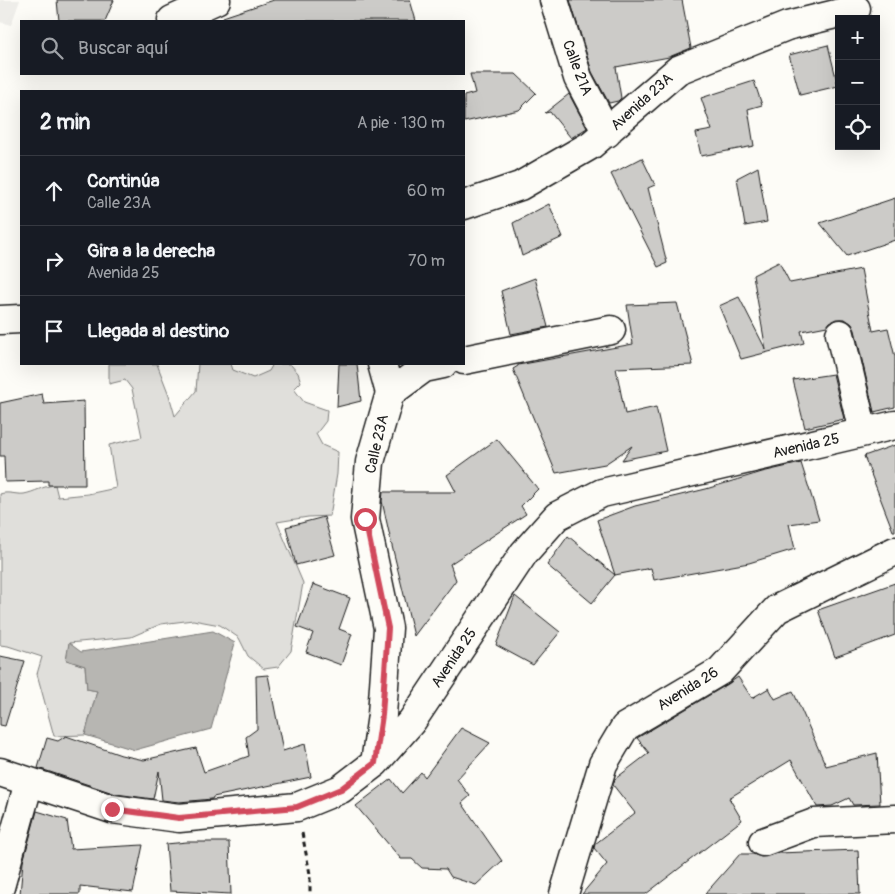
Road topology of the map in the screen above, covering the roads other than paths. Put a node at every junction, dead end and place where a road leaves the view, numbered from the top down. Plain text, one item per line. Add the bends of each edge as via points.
1 (216, 0) edge
2 (554, 0) edge
3 (856, 9) dead end
4 (172, 20) edge
5 (607, 133) junction
6 (465, 206) edge
7 (20, 319) edge
8 (0, 320) edge
9 (611, 330) dead end
10 (840, 334) dead end
11 (465, 360) edge
12 (382, 365) edge
13 (438, 365) edge
14 (390, 393) junction
15 (895, 425) edge
16 (863, 432) junction
17 (895, 551) edge
18 (375, 763) junction
19 (0, 772) edge
20 (29, 782) junction
21 (895, 819) edge
22 (763, 842) dead end
23 (0, 887) edge
24 (564, 894) edge

1 - 4 street
2 - 5 street, Calle 21A via 578,78
3 - 5 street, Avenida 23A via 787,26 678,70
5 - 6 street, Avenida 23A via 520,186
7 - 8 street
9 - 11 street
10 - 16 street
12 - 14 street
13 - 14 street via 424,368
14 - 18 street, Calle 23A via 370,462 365,519 388,628
15 - 16 street, Avenida 25
16 - 18 street, Avenida 25 via 602,493 557,516 524,553 412,721
17 - 24 street, Avenida 26 via 777,610 720,670 625,727 603,764
18 - 20 street, Avenida 25 via 341,789 297,807 179,818 112,809
19 - 20 street, Avenida 25
20 - 23 street
21 - 22 street via 814,823

